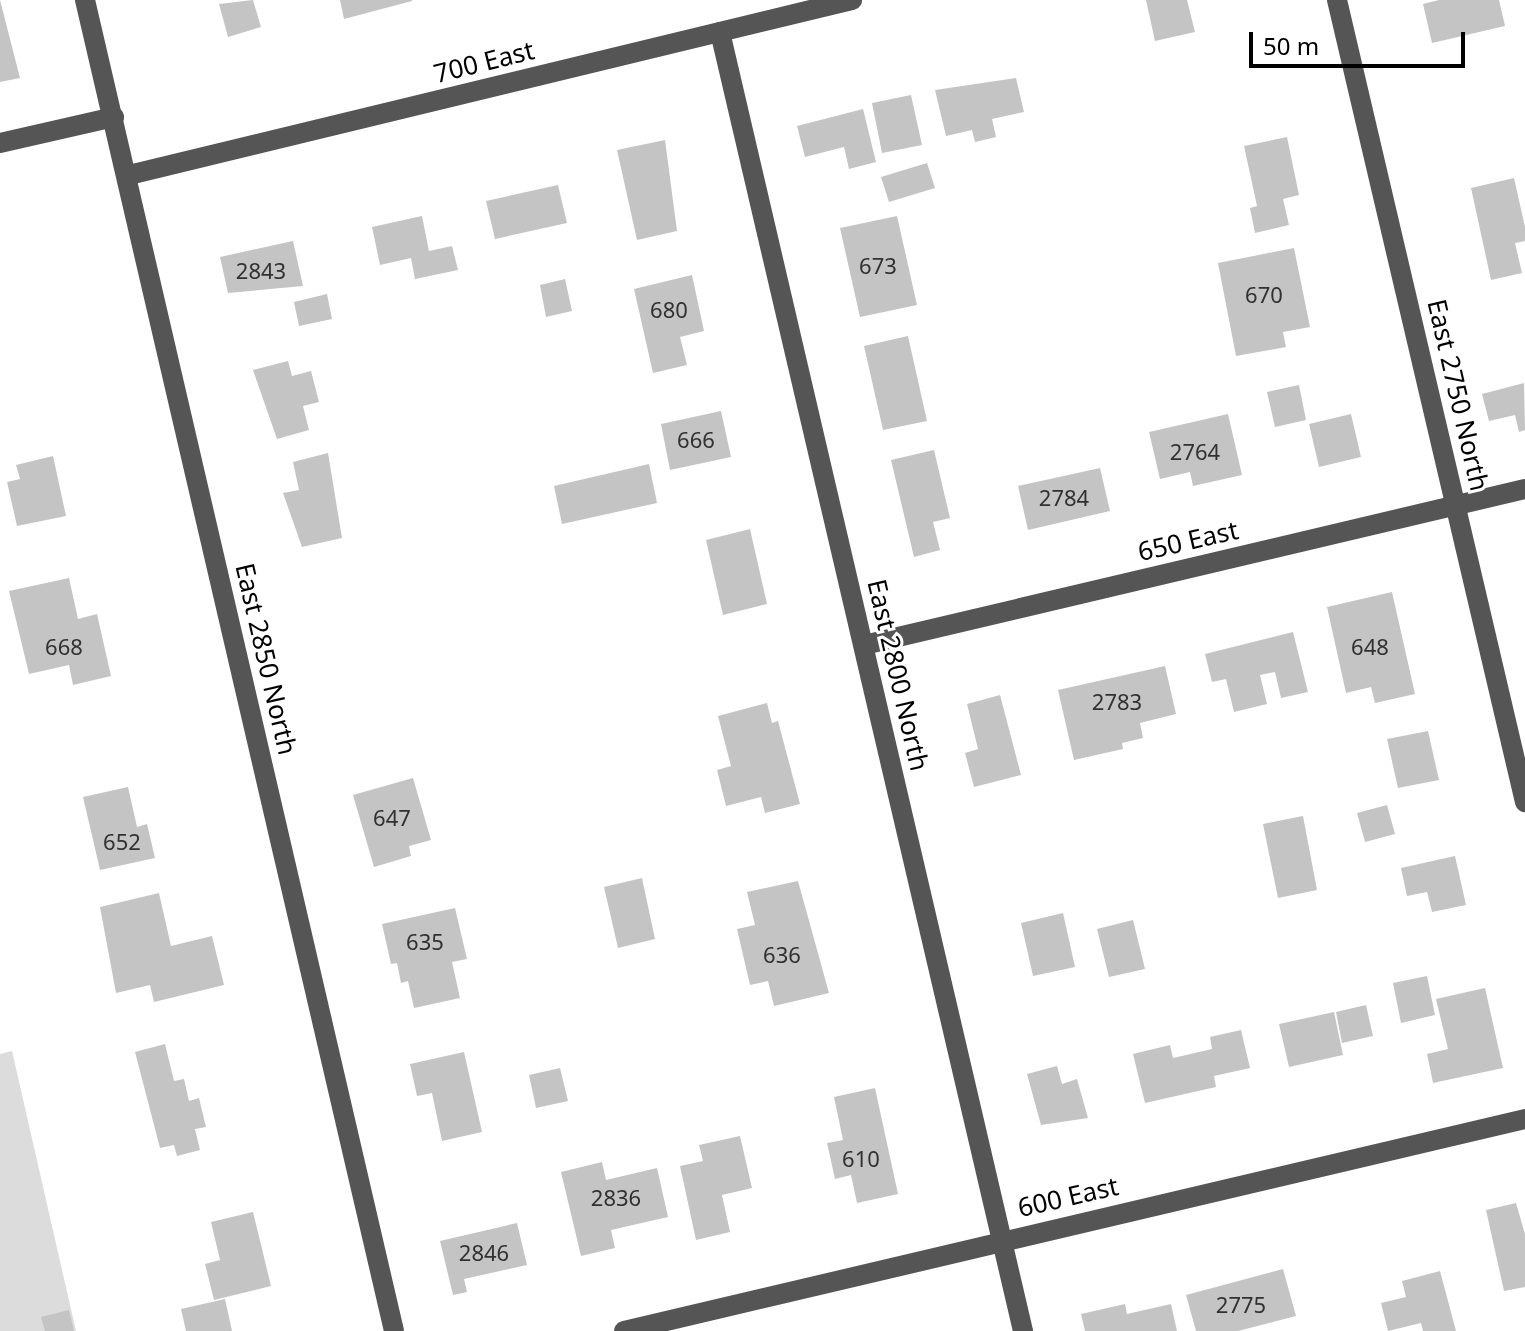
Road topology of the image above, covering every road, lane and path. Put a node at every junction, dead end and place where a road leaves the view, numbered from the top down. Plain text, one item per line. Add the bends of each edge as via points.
1 (85, 0) edge
2 (852, 0) edge
3 (1337, 0) edge
4 (720, 32) junction
5 (114, 117) junction
6 (0, 143) edge
7 (129, 175) junction
8 (1525, 489) edge
9 (1457, 505) junction
10 (864, 645) junction
11 (1525, 802) edge
12 (1525, 1119) edge
13 (1001, 1239) junction
14 (394, 1331) edge
15 (624, 1331) edge
16 (1023, 1331) edge

1 - 5 street, East 2850 North
2 - 4 street, 700 East
3 - 9 street, East 2750 North
4 - 7 street, 700 East
4 - 10 street, East 2800 North
5 - 6 street
5 - 7 street, East 2850 North
7 - 14 street, East 2850 North
8 - 9 street, 650 East
9 - 10 street, 650 East
9 - 11 street, East 2750 North
10 - 13 street, East 2800 North
12 - 13 street, 600 East
13 - 15 street, 600 East
13 - 16 street, East 2800 North

